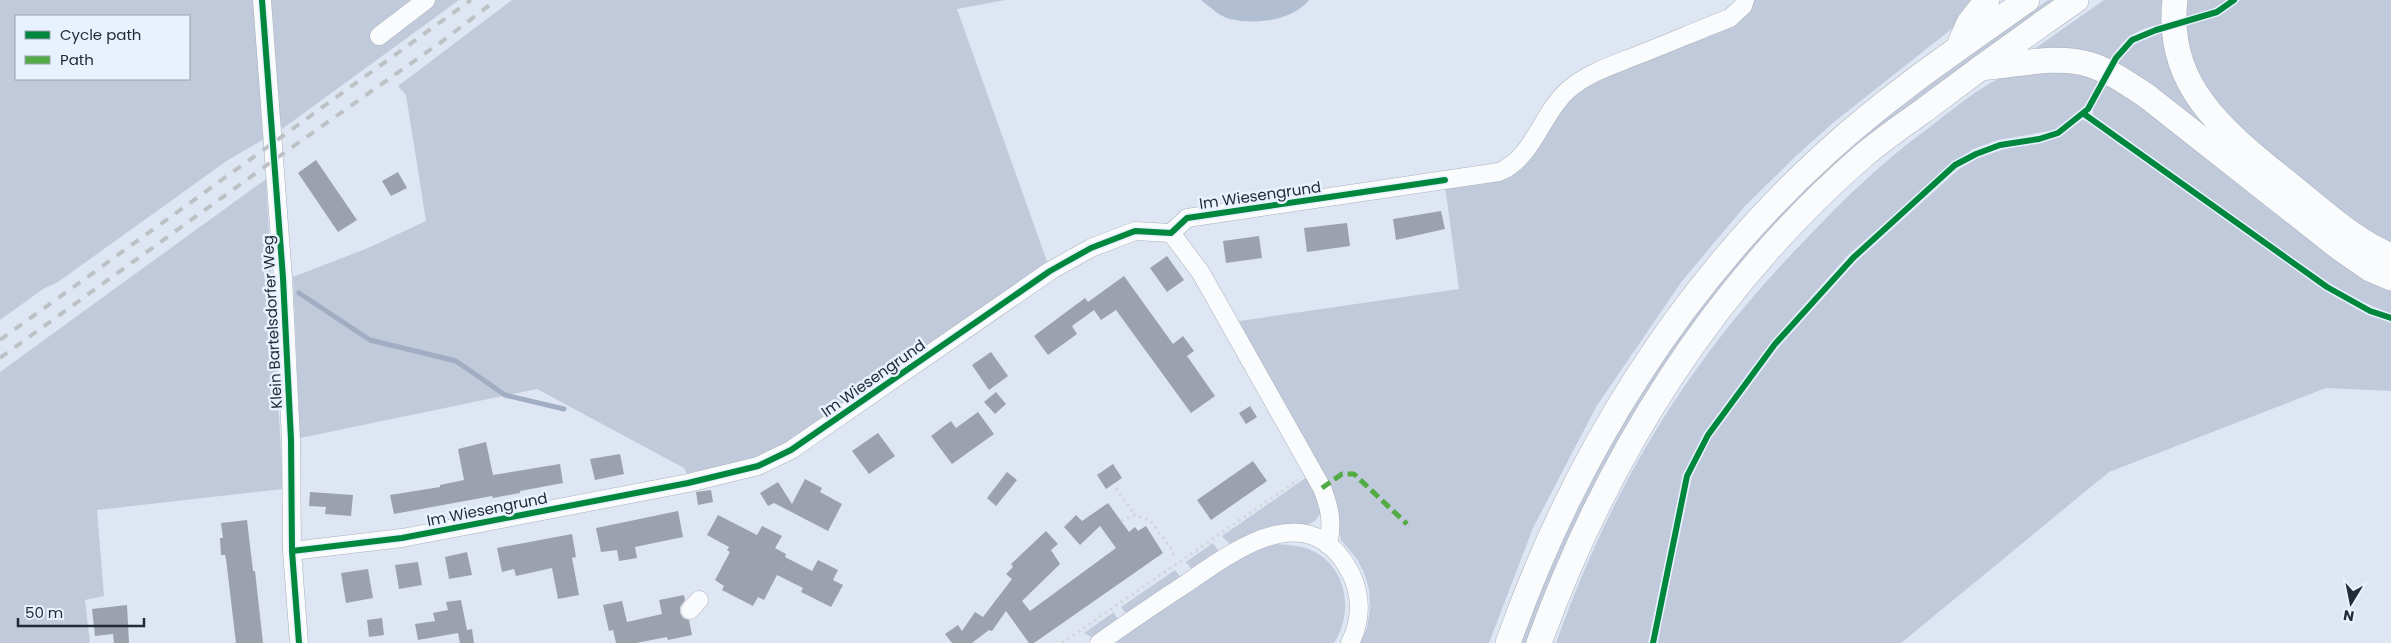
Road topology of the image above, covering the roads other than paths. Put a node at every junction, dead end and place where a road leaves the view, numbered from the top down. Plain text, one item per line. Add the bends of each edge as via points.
1 (262, 0) edge
2 (426, 0) edge
3 (1745, 0) edge
4 (1986, 0) edge
5 (2027, 0) edge
6 (2076, 0) edge
7 (2175, 0) edge
8 (379, 36) dead end
9 (1956, 50) junction
10 (1980, 68) junction
11 (1171, 234) junction
12 (2391, 256) edge
13 (2391, 278) edge
14 (1328, 545) junction
15 (292, 552) junction
16 (299, 643) edge
17 (1099, 643) edge
18 (1350, 643) edge
19 (1508, 643) edge
20 (1539, 643) edge

1 - 15 street, Klein Bartelsdorfer Weg via 283,278 291,440
2 - 8 street
3 - 11 street, Im Wiesengrund via 1730,18 1589,75 1567,91 1552,108 1512,167 1500,172 1187,218
4 - 9 highway via 1969,23
5 - 9 highway
6 - 10 highway
7 - 12 highway via 2174,30 2179,58 2190,84 2216,121 2337,224
9 - 19 highway via 1889,99 1828,150 1753,226 1661,340 1584,466 1554,526
10 - 13 highway via 2048,60 2074,61 2114,75 2148,96 2341,249
10 - 20 highway via 1865,154 1793,223 1709,321 1655,399 1612,475 1565,573
11 - 14 street via 1201,273 1322,488 1330,509
11 - 15 street, Im Wiesengrund via 1135,230 1091,248 1050,271 791,450 758,466 688,483 402,538
14 - 17 street via 1305,534 1293,533 1275,535 1238,548
14 - 18 street via 1356,582 1359,617
15 - 16 street, Klein Bartelsdorfer Weg

